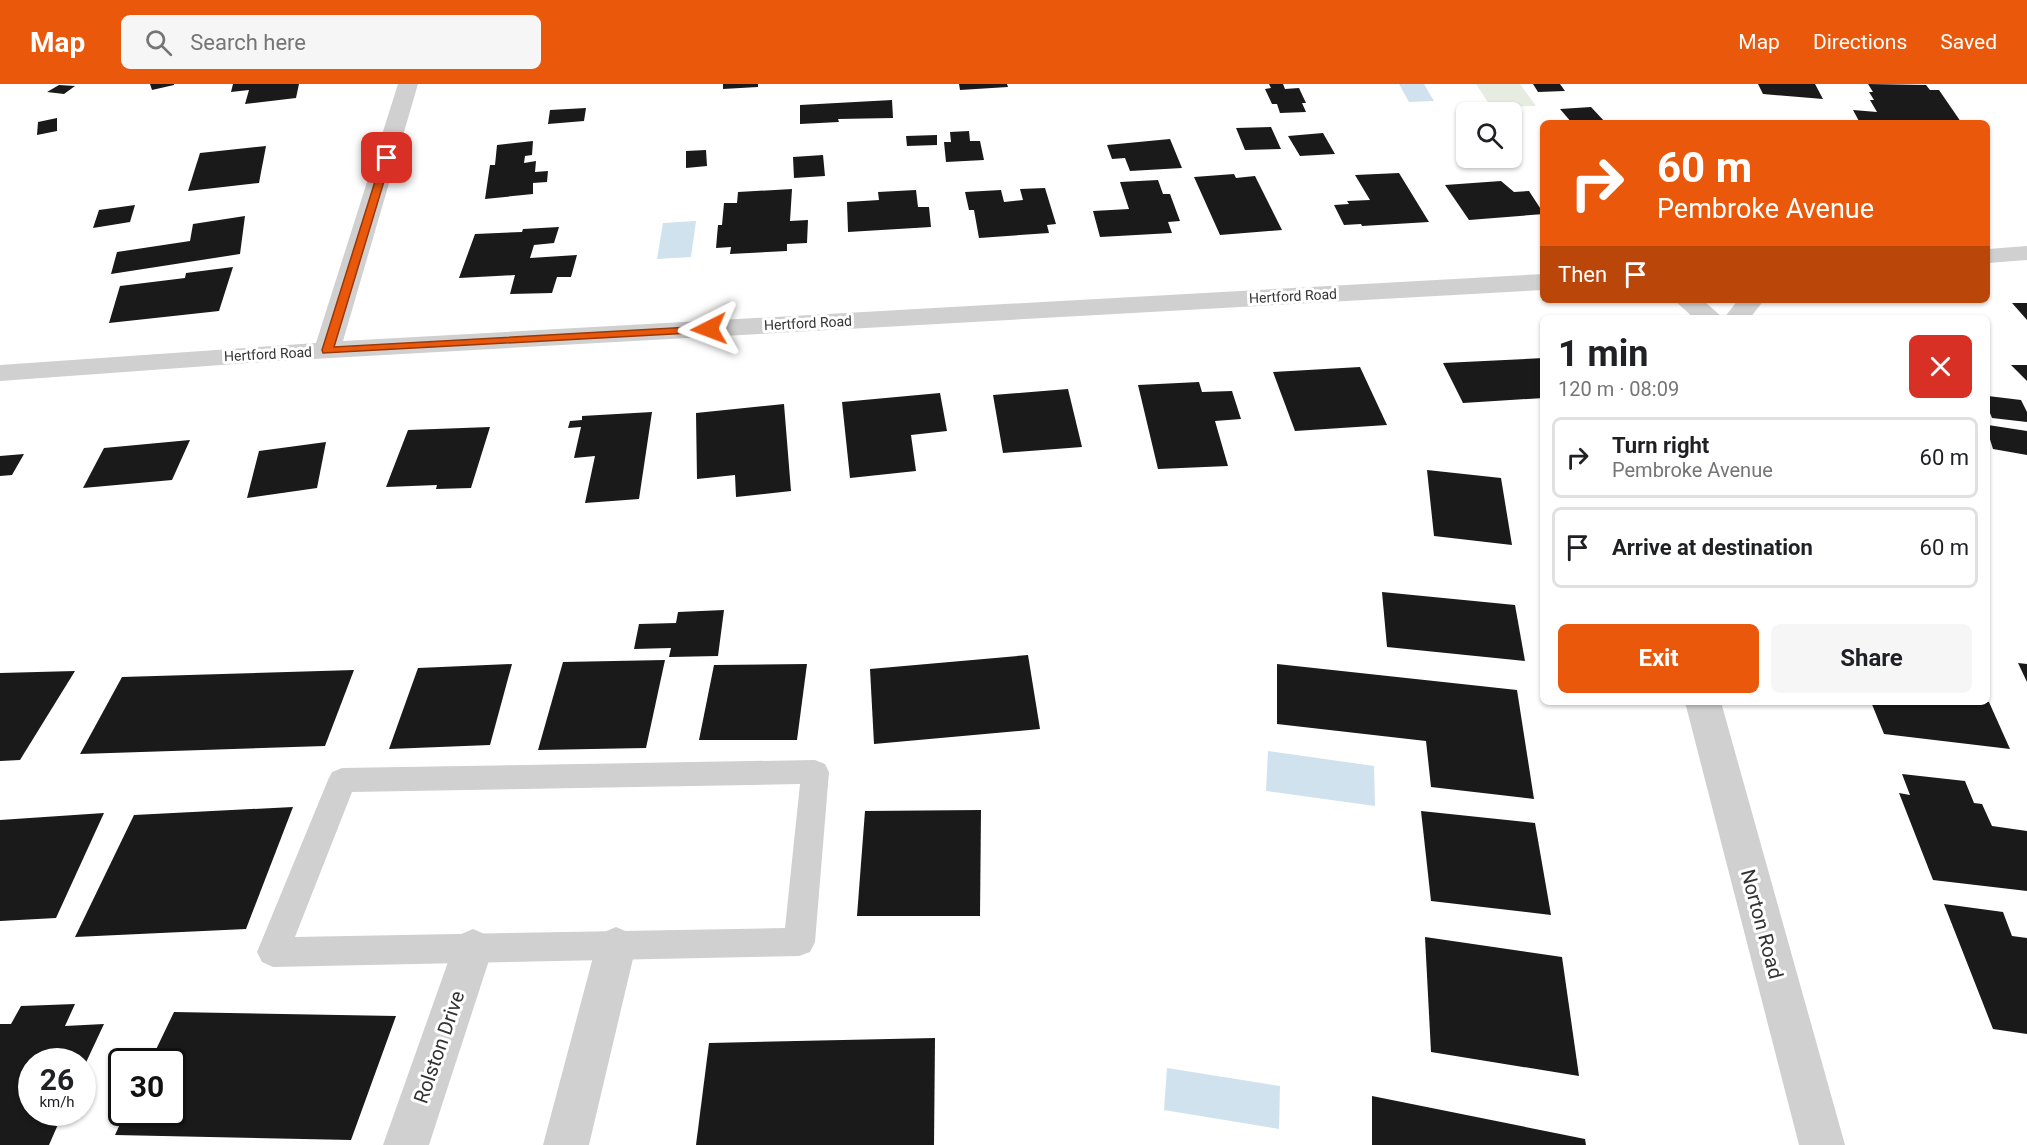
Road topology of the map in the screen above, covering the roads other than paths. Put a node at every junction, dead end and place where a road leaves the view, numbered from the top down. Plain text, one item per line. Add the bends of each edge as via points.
1 (408, 84) edge
2 (2027, 253) edge
3 (1990, 256) edge
4 (1540, 282) edge
5 (1691, 303) edge
6 (1749, 303) edge
7 (1706, 315) edge
8 (1739, 315) edge
9 (327, 350) junction
10 (0, 373) edge
11 (1704, 705) edge
12 (616, 946) junction
13 (472, 948) junction
14 (406, 1145) edge
15 (566, 1145) edge
16 (1822, 1145) edge

1 - 9 street
2 - 3 street
4 - 9 street, Hertford Road
5 - 7 street
6 - 8 street
9 - 10 street, Hertford Road
11 - 16 street, Norton Road
12 - 13 lane
12 - 13 lane via 799,942 815,772 342,780 273,952
12 - 15 street
13 - 14 street, Rolston Drive

